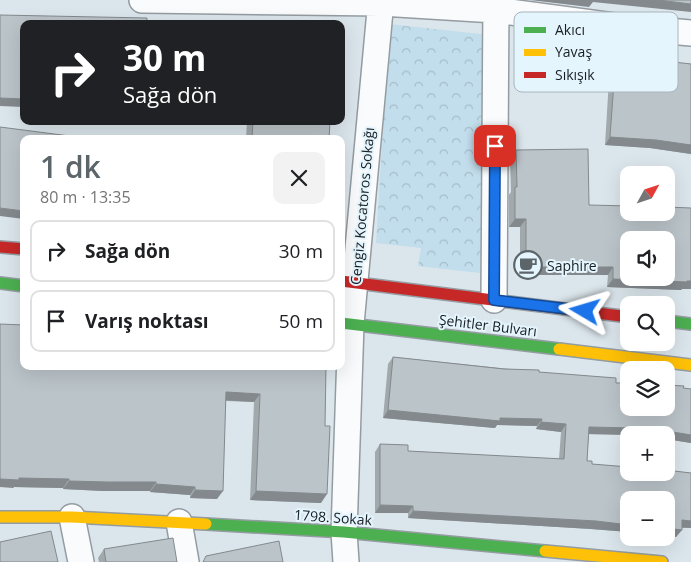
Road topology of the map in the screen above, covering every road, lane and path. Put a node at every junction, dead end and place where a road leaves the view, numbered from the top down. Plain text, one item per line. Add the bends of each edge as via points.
1 (142, 0) edge
2 (381, 1) edge
3 (495, 5) edge
4 (535, 12) edge
5 (678, 32) edge
6 (691, 33) edge
7 (0, 247) edge
8 (20, 249) edge
9 (348, 282) edge
10 (0, 283) edge
11 (20, 286) edge
12 (494, 300) junction
13 (620, 316) edge
14 (675, 322) edge
15 (346, 323) edge
16 (691, 324) edge
17 (691, 365) edge
18 (0, 517) edge
19 (72, 517) junction
20 (179, 522) junction
21 (344, 532) junction
22 (81, 562) edge
23 (186, 562) edge
24 (346, 562) edge
25 (577, 562) edge
26 (654, 562) edge

1 - 2 street
2 - 3 street
2 - 9 street, Cengiz Kocatoros Sokağı
3 - 4 street
3 - 12 street
5 - 6 street
7 - 8 street
9 - 12 street, Şehitler Bulvarı
9 - 15 street, Cengiz Kocatoros Sokağı
10 - 11 street
12 - 13 street, Şehitler Bulvarı
14 - 16 street
15 - 17 street, Şehitler Bulvarı
15 - 21 street, Cengiz Kocatoros Sokağı
18 - 19 street, 1798. Sokak
19 - 20 street, 1798. Sokak
19 - 22 street
20 - 21 street, 1798. Sokak
20 - 23 street
21 - 24 street, Cengiz Kocatoros Sokağı
21 - 25 street via 374,547
21 - 26 street, 1798. Sokak

